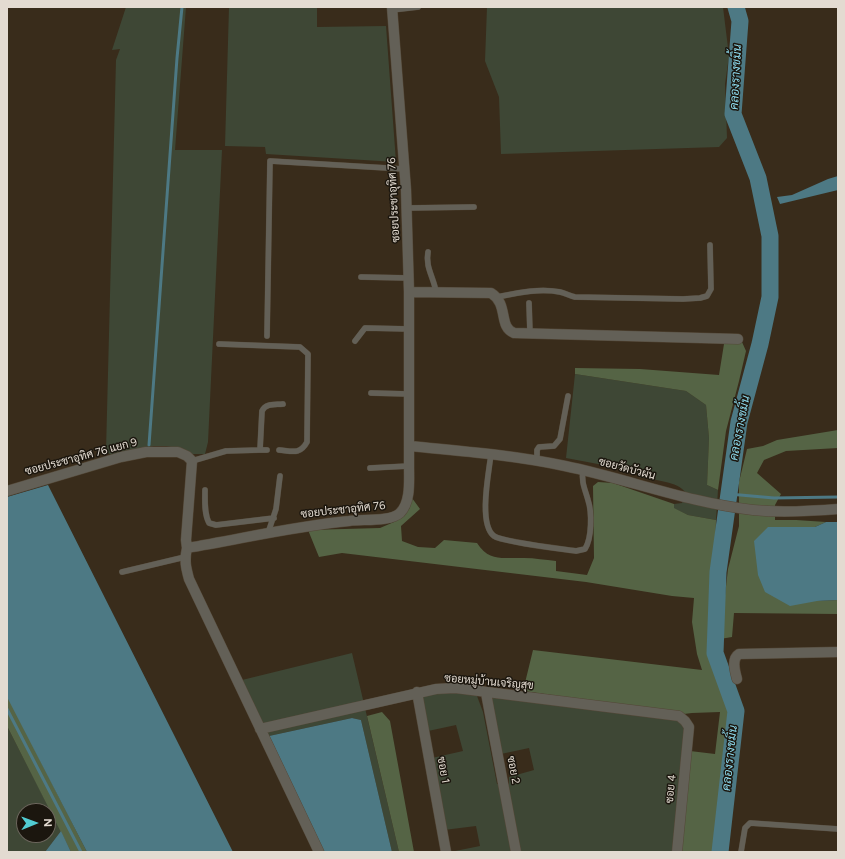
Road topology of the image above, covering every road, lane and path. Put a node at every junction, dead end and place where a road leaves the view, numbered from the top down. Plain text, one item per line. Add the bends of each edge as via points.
1 (414, 7) edge
2 (392, 9) edge
3 (404, 169) junction
4 (474, 207) dead end
5 (407, 208) junction
6 (710, 245) dead end
7 (428, 252) dead end
8 (361, 277) dead end
9 (409, 278) junction
10 (409, 292) junction
11 (436, 292) junction
12 (497, 297) junction
13 (529, 303) dead end
14 (409, 329) junction
15 (530, 333) junction
16 (267, 336) dead end
17 (738, 339) dead end
18 (356, 341) dead end
19 (219, 344) dead end
20 (371, 393) dead end
21 (409, 394) junction
22 (568, 396) dead end
23 (283, 404) dead end
24 (409, 446) junction
25 (260, 450) junction
26 (267, 450) dead end
27 (279, 450) dead end
28 (491, 454) junction
29 (192, 461) junction
30 (537, 461) junction
31 (409, 466) junction
32 (370, 468) dead end
33 (583, 470) junction
34 (280, 476) dead end
35 (205, 490) dead end
36 (7, 491) edge
37 (838, 509) edge
38 (274, 518) junction
39 (268, 533) junction
40 (186, 552) junction
41 (122, 572) dead end
42 (838, 652) edge
43 (737, 679) dead end
44 (417, 692) junction
45 (486, 693) junction
46 (689, 727) joint
47 (260, 729) junction
48 (838, 829) edge
49 (319, 852) edge
50 (446, 852) edge
51 (516, 852) edge
52 (677, 852) edge
53 (741, 852) edge

1 - 2 lane
2 - 3 street, ซอยประชาอุทิศ 76
3 - 5 street, ซอยประชาอุทิศ 76
3 - 16 lane via 270,161
4 - 5 lane
5 - 9 street, ซอยประชาอุทิศ 76
6 - 12 lane via 711,289 707,296 700,298 575,297 548,290
7 - 11 lane via 428,267
8 - 9 lane
9 - 10 street, ซอยประชาอุทิศ 76
10 - 11 street
10 - 14 street, ซอยประชาอุทิศ 76
11 - 12 street via 491,293
12 - 15 street via 509,331
13 - 15 lane
14 - 18 lane via 365,328
14 - 21 street, ซอยประชาอุทิศ 76
15 - 17 street
19 - 27 lane via 300,347 308,354 307,442 297,451
20 - 21 lane
21 - 24 street, ซอยประชาอุทิศ 76
22 - 30 lane via 560,439 554,446 539,447
23 - 25 lane via 268,405 262,411
24 - 28 street, ซอยวัดบัวผัน
24 - 31 street, ซอยประชาอุทิศ 76
25 - 26 lane
25 - 29 lane via 226,451
28 - 30 street, ซอยวัดบัวผัน
28 - 33 lane via 486,489 486,519 494,536 506,540 576,551 585,549 591,531
29 - 36 street, ซอยประชาอุทิศ 76 แยก 9 via 178,452 146,452
29 - 40 street
30 - 33 street, ซอยวัดบัวผัน
31 - 32 lane
31 - 39 street, ซอยประชาอุทิศ 76 via 405,505 394,516
33 - 37 street, ซอยวัดบัวผัน via 679,496 732,507 779,512
34 - 38 lane
35 - 38 lane via 209,523 216,525
38 - 39 lane
39 - 40 street, ซอยประชาอุทิศ 76
40 - 41 lane
40 - 47 street via 189,579
42 - 43 street via 739,654 734,661
44 - 45 street, ซอยหมู่บ้านเจริญสุข via 455,688
44 - 47 street, ซอยหมู่บ้านเจริญสุข
44 - 50 street, ซอย 1
45 - 46 street, ซอยหมู่บ้านเจริญสุข via 679,716
45 - 51 street, ซอย 2
46 - 52 street, ซอย 4
47 - 49 street
48 - 53 lane via 750,823 745,828

